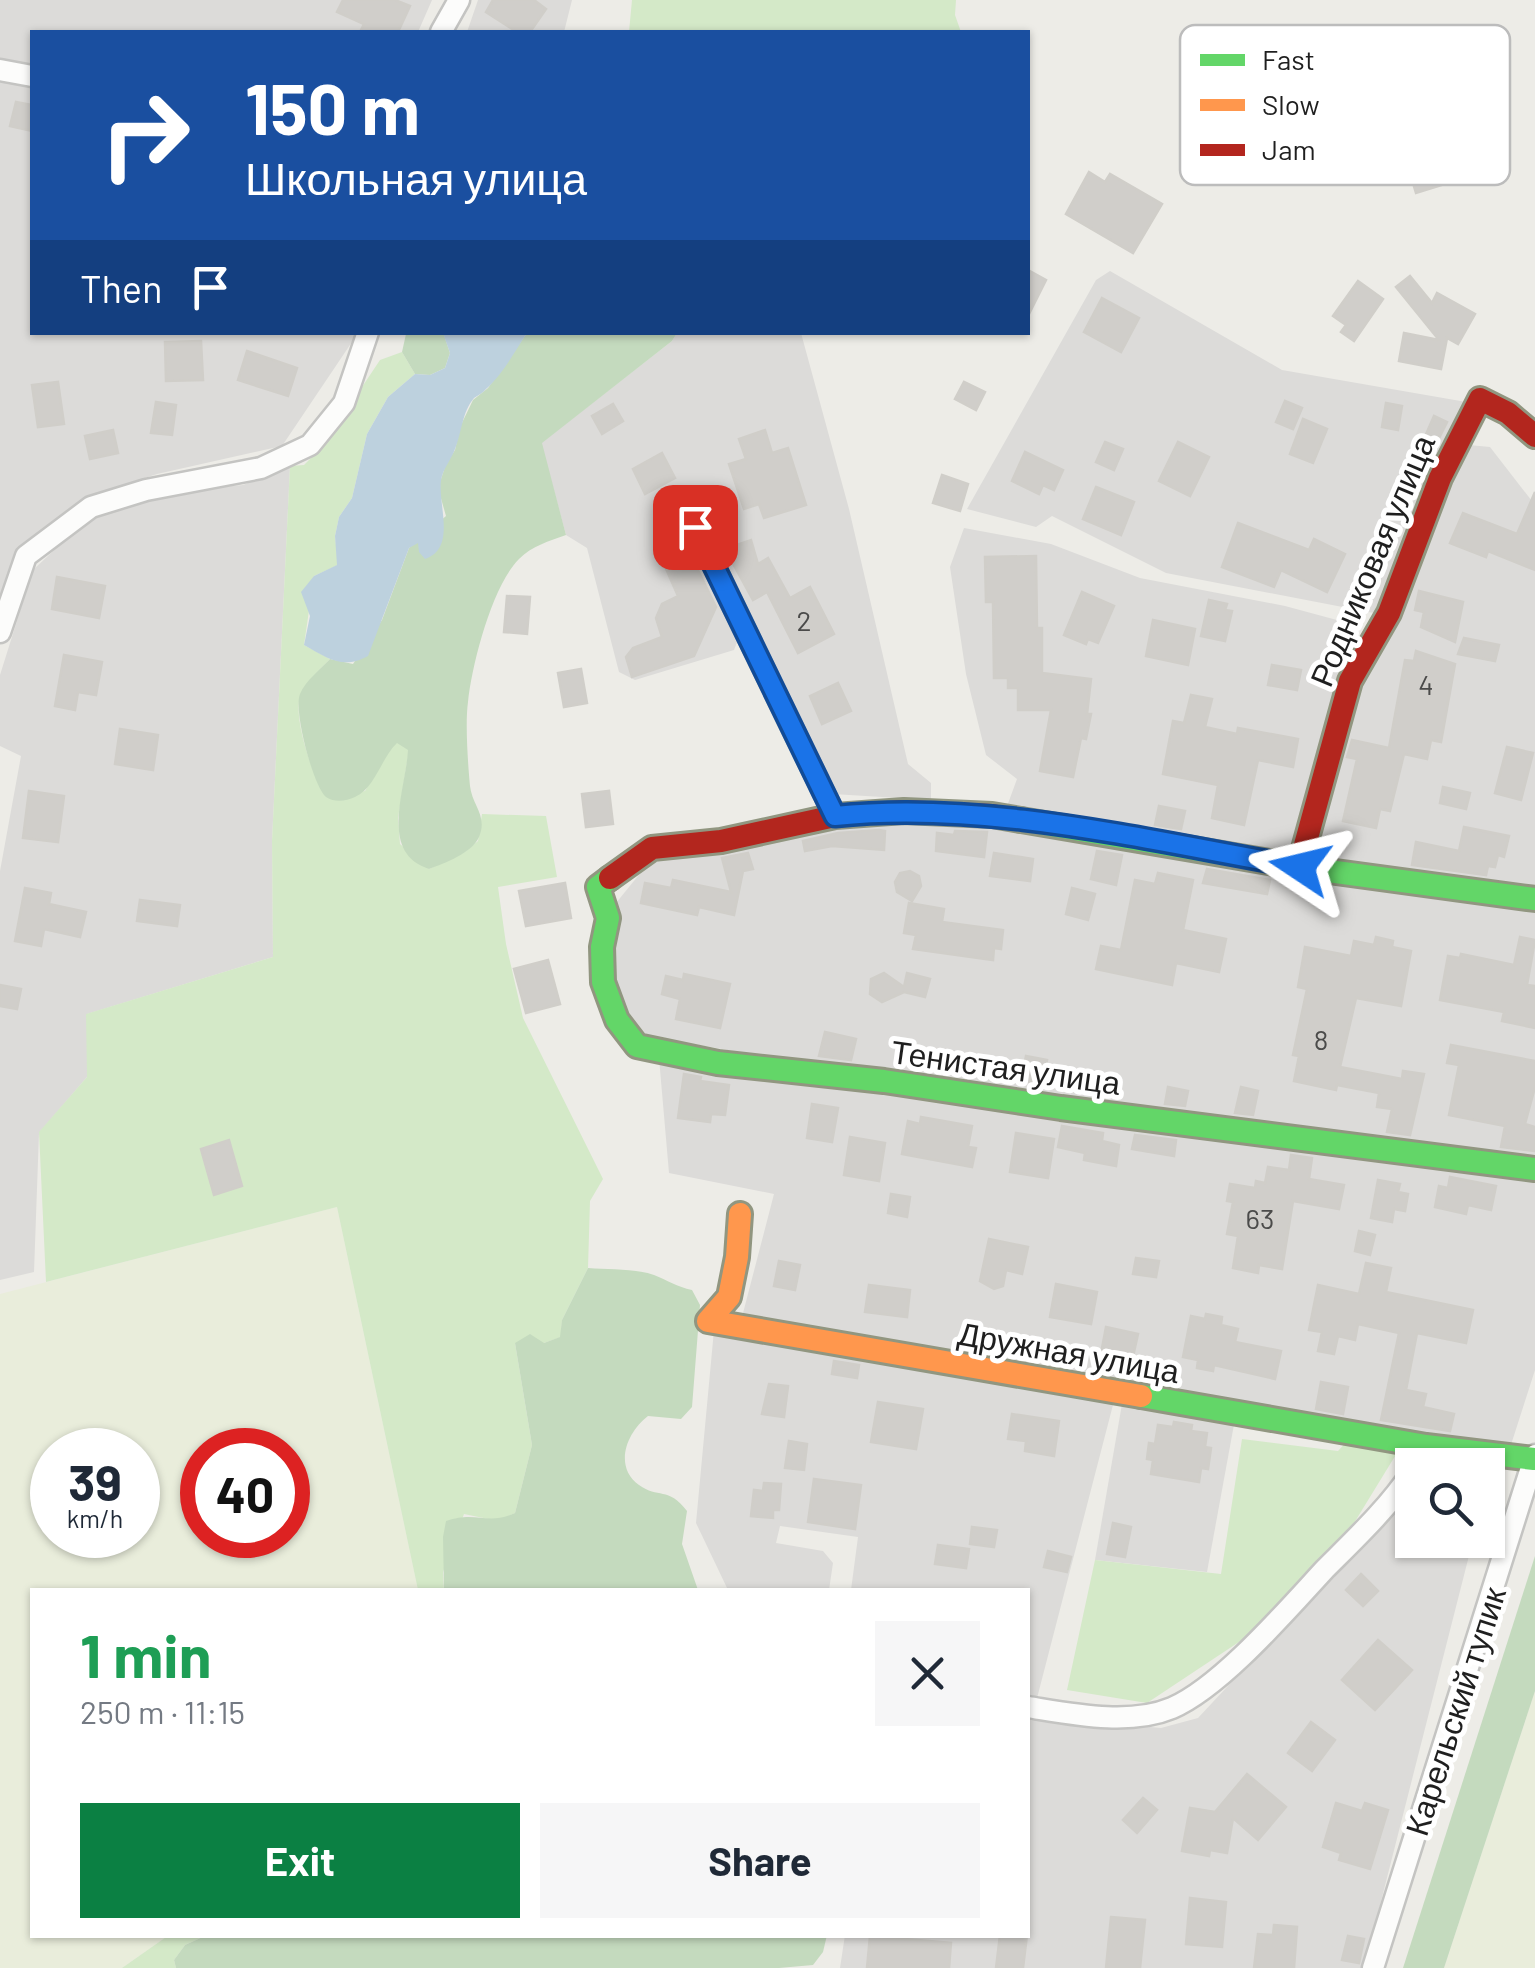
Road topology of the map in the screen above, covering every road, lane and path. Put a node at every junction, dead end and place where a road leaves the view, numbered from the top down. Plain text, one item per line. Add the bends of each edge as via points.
1 (459, 0) edge
2 (468, 0) edge
3 (441, 30) edge
4 (457, 30) edge
5 (0, 70) edge
6 (30, 76) edge
7 (366, 335) edge
8 (1535, 436) edge
9 (695, 527) dead end
10 (0, 632) edge
11 (835, 816) junction
12 (1300, 867) junction
13 (1535, 899) edge
14 (1535, 1169) edge
15 (740, 1214) dead end
16 (1395, 1450) edge
17 (1505, 1456) edge
18 (1534, 1457) edge
19 (1395, 1491) edge
20 (1030, 1707) edge
21 (1373, 1968) edge

1 - 3 street
2 - 4 street
5 - 6 street
7 - 10 street via 344,403 310,445 260,468 91,506 26,556
8 - 12 street, Родниковая улица via 1480,399 1437,486 1382,628 1350,681
9 - 11 street
11 - 12 street via 992,815
11 - 14 street, Тенистая улица via 652,848 598,887 608,918 603,982 617,1020 637,1046 718,1063
12 - 13 street
15 - 16 street, Дружная улица via 729,1297 708,1321
17 - 18 street, Дружная улица
18 - 21 street, Карельский тупик
19 - 20 street via 1266,1632 1198,1694 1170,1710 1120,1718

